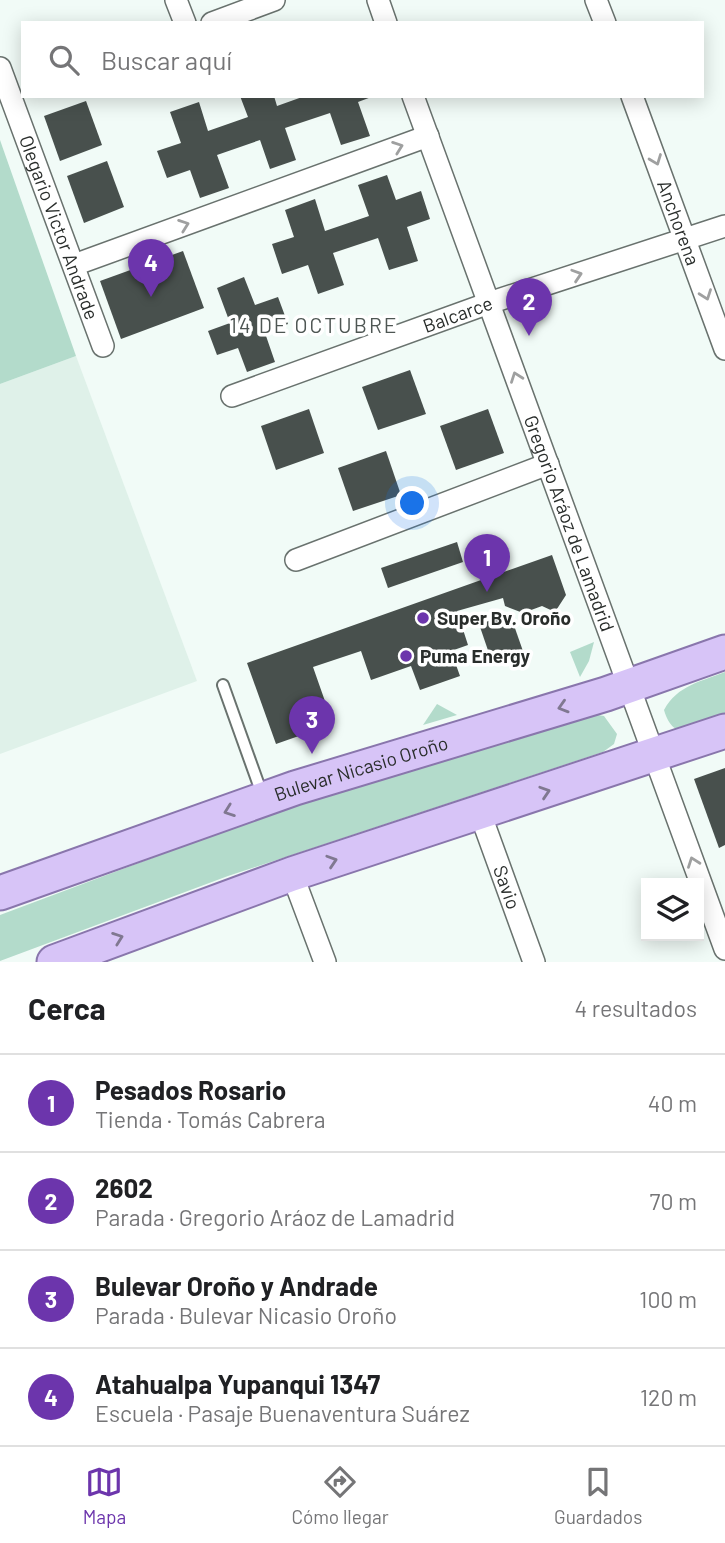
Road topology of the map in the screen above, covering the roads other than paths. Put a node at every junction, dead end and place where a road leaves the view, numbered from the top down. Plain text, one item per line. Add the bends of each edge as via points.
1 (176, 0) edge
2 (274, 0) edge
3 (378, 0) edge
4 (596, 0) edge
5 (184, 21) edge
6 (217, 21) edge
7 (385, 21) edge
8 (604, 21) edge
9 (0, 68) edge
10 (11, 97) edge
11 (414, 98) edge
12 (633, 98) edge
13 (428, 136) junction
14 (725, 226) edge
15 (687, 240) junction
16 (74, 265) junction
17 (489, 303) junction
18 (103, 346) dead end
19 (725, 349) edge
20 (233, 396) dead end
21 (548, 464) junction
22 (296, 560) dead end
23 (725, 652) edge
24 (223, 685) dead end
25 (629, 687) junction
26 (725, 732) edge
27 (654, 756) junction
28 (264, 799) junction
29 (480, 813) junction
30 (292, 874) junction
31 (0, 893) edge
32 (725, 949) edge
33 (54, 962) edge
34 (325, 962) edge
35 (534, 962) edge

1 - 5 street
2 - 6 street
3 - 7 street
4 - 8 street
9 - 10 street, Olegario Victor Andrade
10 - 16 street, Olegario Victor Andrade
11 - 13 street, Gregorio Aráoz de Lamadrid
12 -> 15 street, Anchorena
16 -> 13 street
13 - 17 street, Gregorio Aráoz de Lamadrid
14 - 15 street, Balcarce
17 -> 15 street, Balcarce
15 -> 19 street, Anchorena
16 - 18 street, Olegario Victor Andrade
17 - 20 street, Balcarce
21 -> 17 street, Gregorio Aráoz de Lamadrid
21 - 22 street
21 - 25 street, Gregorio Aráoz de Lamadrid
23 - 25 main road, Bulevar Nicasio Oroño
24 - 28 lane
25 - 27 street, Gregorio Aráoz de Lamadrid
25 -> 28 main road, Bulevar Nicasio Oroño
26 - 27 main road
29 -> 27 main road
32 -> 27 street, Gregorio Aráoz de Lamadrid
28 -> 31 main road, Bulevar Nicasio Oroño
30 -> 29 main road
29 - 35 street, Savio
33 -> 30 main road
30 - 34 street

